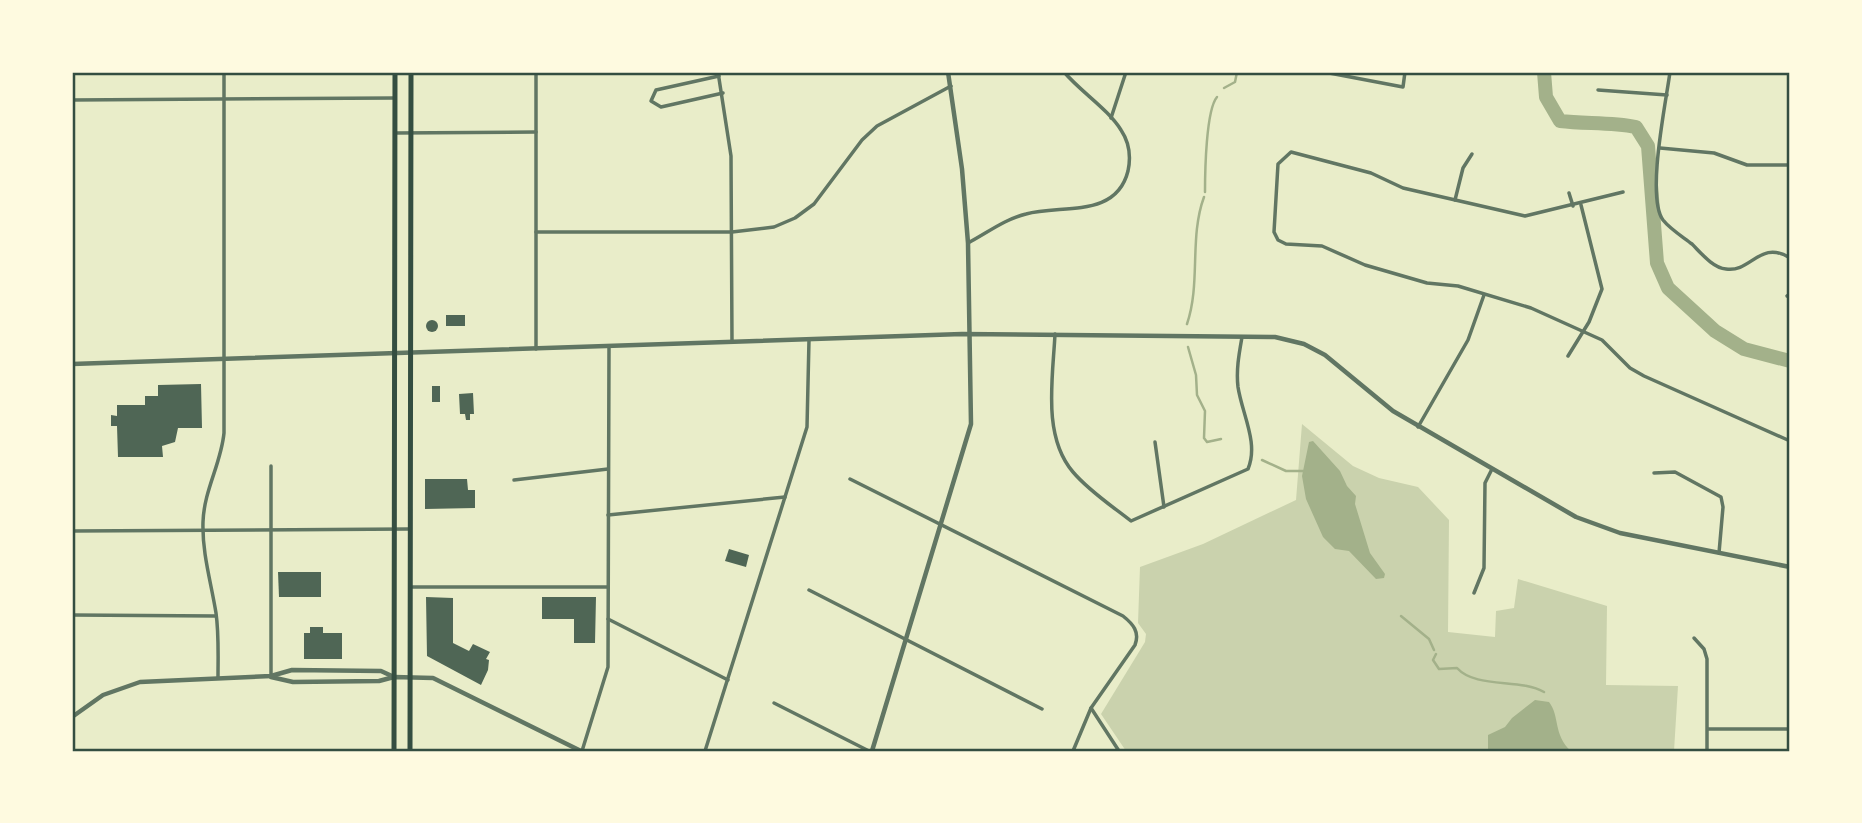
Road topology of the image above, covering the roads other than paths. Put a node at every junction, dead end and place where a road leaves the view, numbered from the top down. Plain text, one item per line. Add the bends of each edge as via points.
1 (224, 72) edge
2 (395, 72) edge
3 (411, 72) edge
4 (536, 72) edge
5 (948, 72) edge
6 (1064, 72) edge
7 (1126, 72) edge
8 (1324, 72) edge
9 (1405, 72) edge
10 (1670, 72) edge
11 (719, 74) edge
12 (950, 86) junction
13 (1598, 90) dead end
14 (723, 93) junction
15 (1667, 94) junction
16 (395, 98) junction
17 (225, 99) junction
18 (72, 100) edge
19 (1111, 118) junction
20 (536, 132) junction
21 (395, 133) junction
22 (411, 133) junction
23 (1660, 148) junction
24 (1472, 154) dead end
25 (1790, 166) edge
26 (1623, 192) dead end
27 (1569, 193) dead end
28 (1455, 200) junction
29 (1581, 204) junction
30 (1573, 206) junction
31 (536, 232) junction
32 (732, 232) junction
33 (968, 243) junction
34 (1790, 258) edge
35 (1484, 294) junction
36 (1582, 332) junction
37 (971, 334) junction
38 (1055, 334) junction
39 (1243, 337) junction
40 (809, 340) junction
41 (732, 343) junction
42 (609, 347) junction
43 (536, 349) junction
44 (394, 354) junction
45 (411, 354) junction
46 (1568, 356) dead end
47 (223, 358) junction
48 (72, 364) edge
49 (1418, 427) junction
50 (1790, 441) edge
51 (1156, 442) dead end
52 (271, 466) dead end
53 (1492, 468) junction
54 (608, 469) junction
55 (1654, 473) dead end
56 (850, 479) dead end
57 (514, 480) dead end
58 (785, 497) junction
59 (1164, 507) junction
60 (608, 515) junction
61 (940, 525) junction
62 (395, 529) junction
63 (411, 529) junction
64 (271, 530) junction
65 (72, 531) edge
66 (203, 531) junction
67 (1719, 552) junction
68 (1790, 567) edge
69 (411, 587) junction
70 (608, 587) junction
71 (809, 590) dead end
72 (1474, 593) dead end
73 (72, 615) edge
74 (216, 616) junction
75 (608, 619) junction
76 (1693, 638) dead end
77 (907, 640) junction
78 (271, 676) junction
79 (218, 677) junction
80 (394, 677) junction
81 (410, 677) junction
82 (728, 680) junction
83 (774, 703) dead end
84 (1091, 708) junction
85 (1042, 709) dead end
86 (72, 717) edge
87 (1707, 729) junction
88 (1790, 729) edge
89 (394, 751) edge
90 (410, 751) edge
91 (581, 751) edge
92 (705, 751) edge
93 (870, 751) edge
94 (1073, 751) edge
95 (1119, 751) edge
96 (1707, 751) edge

1 - 17 street
2 - 16 main road
3 - 22 main road
4 - 20 street
5 - 12 street
6 - 19 street
7 - 19 street
8 - 9 street via 1403,87
10 - 15 street
11 - 14 street
11 - 14 street via 656,90 651,101 661,107
12 - 32 street via 877,126 805,212 774,227
12 - 33 street
13 - 15 street
14 - 32 street via 730,141
15 - 23 street
16 - 17 street
16 - 21 main road
17 - 18 street
17 - 47 street
19 - 33 street via 1127,141 1129,165 1122,185 1110,198 1091,207 1025,214
20 - 22 street
20 - 31 street
21 - 22 street
21 - 44 main road
22 - 45 main road
23 - 25 street via 1714,153 1747,165
23 - 34 street via 1656,168 1662,219 1714,264 1740,268 1764,253
24 - 28 street via 1463,168
26 - 29 street
27 - 30 street
28 - 30 street via 1529,217
28 - 35 street via 1298,152 1283,156 1277,167 1274,229 1278,240 1286,244 1322,246 1365,265
29 - 30 street
29 - 36 street via 1602,289
31 - 32 street
31 - 43 street
32 - 41 street
33 - 37 street
35 - 36 street via 1531,308
35 - 49 street via 1473,332
36 - 46 street
36 - 50 street via 1606,343 1636,372
37 - 38 street
37 - 40 street
37 - 61 street via 969,437
38 - 39 street
38 - 59 street via 1052,412 1068,464 1131,521
39 - 49 street via 1285,339 1316,350
39 - 59 street via 1237,364 1250,432 1248,469
40 - 41 street
40 - 58 street via 808,422
41 - 42 street
42 - 43 street
42 - 54 street
43 - 45 street
44 - 45 street
44 - 47 street
44 - 62 main road
45 - 63 main road
47 - 48 street
47 - 66 street via 224,433 206,495
49 - 53 street
51 - 59 street
52 - 64 street
53 - 67 street via 1602,528
53 - 72 street via 1485,489 1484,565
54 - 57 street
54 - 60 street
55 - 67 street via 1675,472 1721,497
56 - 61 street
58 - 60 street
58 - 82 street
60 - 70 street
61 - 77 street
61 - 84 street via 1129,620 1136,630 1135,645
62 - 63 street
62 - 64 street
62 - 80 main road
63 - 69 main road
64 - 66 street
64 - 78 street
65 - 66 street
66 - 74 street
67 - 68 street
69 - 70 street
69 - 81 main road
70 - 75 street
71 - 77 street
73 - 74 street
74 - 79 street
75 - 82 street
75 - 91 street via 608,670
76 - 87 street via 1706,655
77 - 85 street
77 - 93 street
78 - 79 street
78 - 80 street via 293,682
78 - 80 street via 319,670 381,671
79 - 86 street via 128,684
80 - 81 street
80 - 89 main road
81 - 90 main road
81 - 91 street via 453,685
82 - 92 street
83 - 93 street
84 - 94 street
84 - 95 street
87 - 88 street
87 - 96 street

